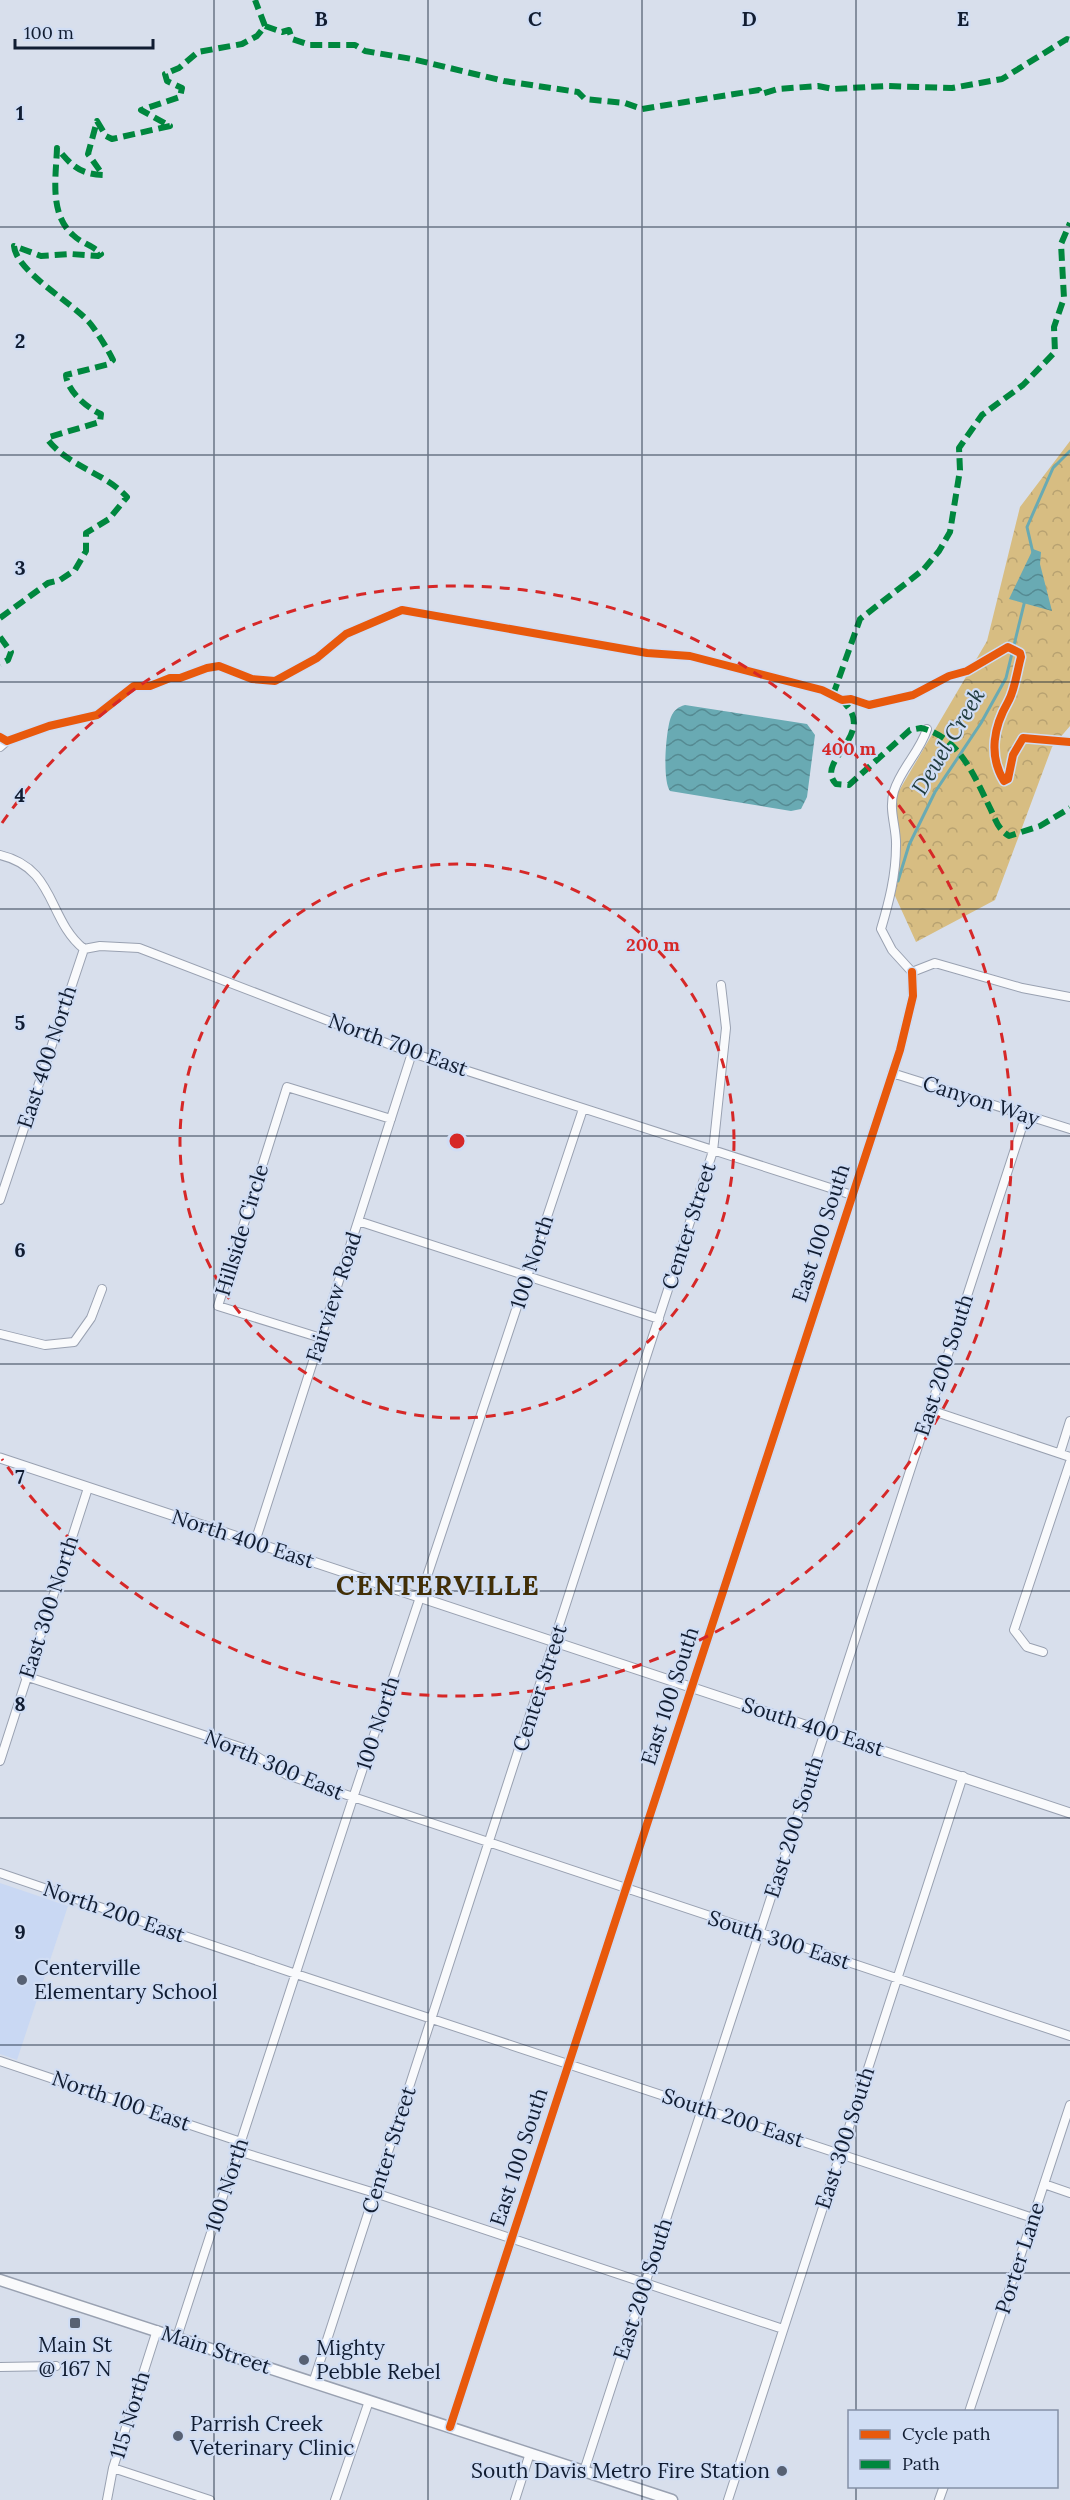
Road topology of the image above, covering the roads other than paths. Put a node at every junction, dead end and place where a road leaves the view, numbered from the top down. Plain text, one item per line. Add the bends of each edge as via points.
1 (927, 729) dead end
2 (7, 741) dead end
3 (0, 747) edge
4 (0, 855) edge
5 (84, 949) junction
6 (912, 972) junction
7 (721, 985) dead end
8 (1070, 997) edge
9 (412, 1053) junction
10 (892, 1073) junction
11 (583, 1109) junction
12 (1026, 1115) junction
13 (391, 1119) junction
14 (1070, 1129) edge
15 (713, 1151) junction
16 (852, 1195) junction
17 (0, 1200) edge
18 (358, 1221) junction
19 (527, 1276) junction
20 (102, 1289) dead end
21 (659, 1319) junction
22 (0, 1334) edge
23 (321, 1338) junction
24 (930, 1410) junction
25 (1070, 1421) edge
26 (1060, 1453) junction
27 (1070, 1457) edge
28 (0, 1458) edge
29 (1070, 1462) edge
30 (88, 1488) junction
31 (255, 1542) junction
32 (420, 1597) junction
33 (555, 1642) junction
34 (1043, 1653) dead end
35 (25, 1676) junction
36 (692, 1687) junction
37 (826, 1731) junction
38 (0, 1761) edge
39 (963, 1776) junction
40 (353, 1798) junction
41 (1070, 1813) edge
42 (489, 1844) junction
43 (0, 1873) edge
44 (626, 1888) junction
45 (759, 1933) junction
46 (296, 1974) junction
47 (897, 1978) junction
48 (432, 2019) junction
49 (1070, 2036) edge
50 (0, 2061) edge
51 (569, 2064) junction
52 (1070, 2105) edge
53 (703, 2108) junction
54 (241, 2142) junction
55 (238, 2151) junction
56 (840, 2154) junction
57 (1044, 2184) junction
58 (375, 2193) junction
59 (1070, 2193) edge
60 (1033, 2218) junction
61 (511, 2241) junction
62 (0, 2280) edge
63 (645, 2284) junction
64 (157, 2330) junction
65 (783, 2330) junction
66 (177, 2337) junction
67 (56, 2366) dead end
68 (0, 2367) edge
69 (313, 2383) junction
70 (369, 2401) junction
71 (970, 2410) edge
72 (450, 2427) junction
73 (530, 2453) junction
74 (113, 2468) junction
75 (584, 2471) junction
76 (107, 2500) edge
77 (210, 2500) edge
78 (335, 2500) edge
79 (515, 2500) edge
80 (672, 2500) edge
81 (728, 2500) edge

1 - 6 street via 923,743 893,791 896,845 892,885 881,929 891,950
2 - 3 street
4 - 5 street via 21,861 34,871 51,895 69,935
5 - 9 street, North 700 East via 139,948
5 - 17 street, East 400 North
6 - 8 street via 935,963
6 - 10 street, East 100 South via 913,996
7 - 15 street, Center Street via 726,1028
9 - 11 street, North 700 East
9 - 13 street, Fairview Road
10 - 12 street, Canyon Way
10 - 16 street, East 100 South
11 - 15 street, North 700 East
11 - 19 street, 100 North
12 - 14 street, Canyon Way
12 - 24 street, East 200 South
13 - 18 street, Fairview Road
13 - 23 street, Hillside Circle via 286,1087 218,1306
15 - 16 street, North 700 East
15 - 21 street, Center Street
16 - 36 street, East 100 South
18 - 19 street
18 - 23 street, Fairview Road
19 - 21 street
19 - 32 street, 100 North
20 - 22 street via 92,1318 74,1342 45,1345
21 - 33 street, Center Street
23 - 31 street, Fairview Road
24 - 26 street
24 - 37 street, East 200 South
25 - 26 street
26 - 27 street
28 - 30 street, North 400 East
29 - 34 street via 1014,1630 1028,1647
30 - 31 street, North 400 East
30 - 35 street, East 300 North
31 - 32 street, North 400 East
32 - 33 street, North 400 East
32 - 40 street, 100 North
33 - 36 street, South 400 East
33 - 42 street, Center Street
35 - 38 street, East 300 North
35 - 40 street, North 300 East via 243,1748 287,1775
36 - 37 street, South 400 East
36 - 44 street, East 100 South
37 - 39 street, South 400 East
37 - 45 street, East 200 South
39 - 41 street, South 400 East
39 - 47 street, East 300 South
40 - 42 street, North 300 East
40 - 46 street, 100 North
42 - 44 street, South 300 East
42 - 48 street, Center Street
43 - 46 street, North 200 East
44 - 45 street, South 300 East
44 - 51 street, East 100 South
45 - 47 street, South 300 East
45 - 53 street, East 200 South
46 - 48 street, North 200 East
46 - 54 street, 100 North
47 - 49 street, South 300 East
47 - 56 street, East 300 South
48 - 51 street, South 200 East
48 - 58 street, Center Street
50 - 54 street, North 100 East
51 - 53 street, South 200 East
51 - 61 street, East 100 South
52 - 57 street, Porter Lane
53 - 56 street, South 200 East
53 - 63 street, East 200 South
54 - 55 street, 100 North
55 - 58 street
55 - 66 street, 100 North
56 - 60 street, South 200 East
56 - 65 street, East 300 South
57 - 59 street
57 - 60 street, Porter Lane
58 - 61 street
58 - 69 street, Center Street
60 - 71 street, Porter Lane
61 - 63 street
61 - 72 street, East 100 South
62 - 64 main road, Main Street
63 - 65 street
63 - 75 street, East 200 South
64 - 66 main road, Main Street
64 - 74 street, 115 North
65 - 81 street, East 300 South
66 - 69 main road, Main Street
67 - 68 street
69 - 70 main road, Main Street
70 - 72 main road, Main Street
70 - 78 street
72 - 73 main road, Main Street
73 - 75 main road, Main Street
73 - 79 street
74 - 76 street, 115 North
74 - 77 street
75 - 80 main road, Main Street

